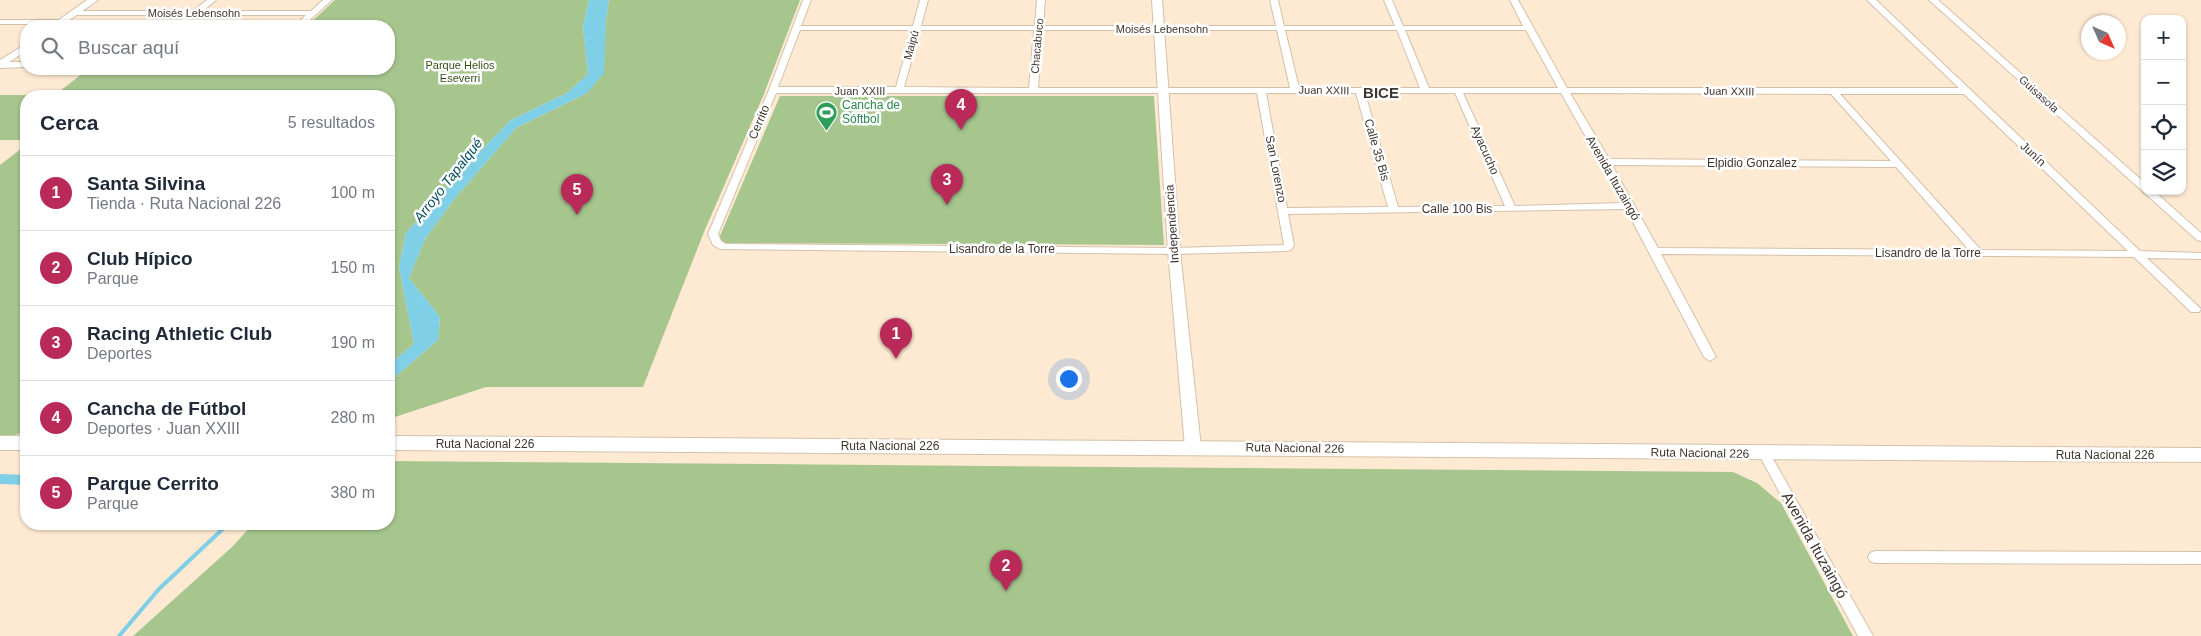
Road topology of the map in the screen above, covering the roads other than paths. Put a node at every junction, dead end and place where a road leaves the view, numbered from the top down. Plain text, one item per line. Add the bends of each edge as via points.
1 (92, 0) edge
2 (212, 0) edge
3 (328, 0) edge
4 (807, 0) edge
5 (924, 0) edge
6 (1041, 0) edge
7 (1158, 0) edge
8 (1274, 0) edge
9 (1388, 0) edge
10 (1514, 0) edge
11 (1871, 0) edge
12 (1933, 0) edge
13 (196, 12) junction
14 (74, 13) junction
15 (314, 13) junction
16 (64, 20) edge
17 (186, 20) edge
18 (306, 20) edge
19 (0, 22) edge
20 (20, 23) edge
21 (796, 28) junction
22 (916, 28) junction
23 (1038, 28) junction
24 (1281, 28) junction
25 (1399, 28) junction
26 (1528, 28) junction
27 (1160, 29) junction
28 (20, 51) edge
29 (0, 65) edge
30 (20, 66) edge
31 (1295, 89) junction
32 (773, 90) junction
33 (1163, 90) junction
34 (1261, 90) junction
35 (899, 91) junction
36 (1033, 91) junction
37 (1360, 91) junction
38 (1426, 91) junction
39 (1458, 91) junction
40 (1563, 92) junction
41 (1966, 92) junction
42 (1835, 93) junction
43 (1605, 162) junction
44 (1900, 164) junction
45 (2141, 184) edge
46 (2153, 195) edge
47 (1630, 206) junction
48 (1511, 209) junction
49 (1394, 210) junction
50 (1284, 211) junction
51 (2201, 238) edge
52 (717, 243) joint
53 (1287, 248) joint
54 (1174, 251) junction
55 (1654, 251) junction
56 (1978, 253) junction
57 (2139, 254) junction
58 (2201, 256) edge
59 (2195, 308) dead end
60 (1710, 357) dead end
61 (0, 443) edge
62 (20, 443) edge
63 (395, 443) edge
64 (1193, 447) junction
65 (1764, 453) junction
66 (2201, 455) edge
67 (1875, 557) dead end
68 (2201, 558) edge
69 (1866, 636) edge

1 - 14 main road
2 - 13 street
3 - 15 street
4 - 21 street, Cerrito
5 - 22 street, Maipú
6 - 23 street, Chacabuco
7 - 27 main road, Independencia
8 - 24 street
9 - 25 street
10 - 26 street, Avenida Ituzaingó
11 - 41 street, Junín
12 - 45 street, Guisasola
13 - 14 street, Moisés Lebensohn
13 - 15 street, Moisés Lebensohn
13 - 17 street
14 - 16 main road
15 - 18 street
19 - 20 street
21 - 22 street, Moisés Lebensohn
21 - 32 street, Cerrito
22 - 23 street, Moisés Lebensohn
22 - 35 street, Maipú
23 - 27 street, Moisés Lebensohn
23 - 36 street, Chacabuco
24 - 25 street, Moisés Lebensohn
24 - 27 street, Moisés Lebensohn
24 - 31 street
25 - 26 street, Moisés Lebensohn
25 - 38 street
26 - 40 street, Avenida Ituzaingó
27 - 33 main road, Independencia
28 - 29 main road
29 - 30 street
31 - 34 street, Juan XXIII
31 - 37 street, Juan XXIII
32 - 35 street, Juan XXIII
32 - 52 street, Cerrito via 713,234
33 - 34 street, Juan XXIII
33 - 36 street, Juan XXIII
33 - 54 main road, Independencia
34 - 50 street, San Lorenzo
35 - 36 street, Juan XXIII
37 - 38 street, Juan XXIII
37 - 49 street, Calle 35 Bis
38 - 39 street, Juan XXIII
39 - 40 street, Juan XXIII
39 - 48 street, Ayacucho
40 - 42 street, Juan XXIII
40 - 43 street, Avenida Ituzaingó
41 - 42 street, Juan XXIII
41 - 57 street, Junín
42 - 44 street
43 - 44 street, Elpidio Gonzalez
43 - 47 street, Avenida Ituzaingó
44 - 56 street
46 - 51 street
47 - 48 street, Calle 100 Bis
47 - 55 street, Avenida Ituzaingó
48 - 49 street, Calle 100 Bis
49 - 50 street, Calle 100 Bis
50 - 53 street, San Lorenzo
52 - 54 street, Lisandro de la Torre via 730,248
53 - 54 street, Lisandro de la Torre
54 - 64 main road, Independencia
55 - 56 street, Lisandro de la Torre
55 - 60 street, Avenida Ituzaingó
56 - 57 street, Lisandro de la Torre
57 - 58 street, Lisandro de la Torre
57 - 59 street, Junín
61 - 62 highway
63 - 64 highway, Ruta Nacional 226
64 - 65 highway, Ruta Nacional 226
65 - 66 highway, Ruta Nacional 226
65 - 69 street, Avenida Ituzaingó
67 - 68 street

